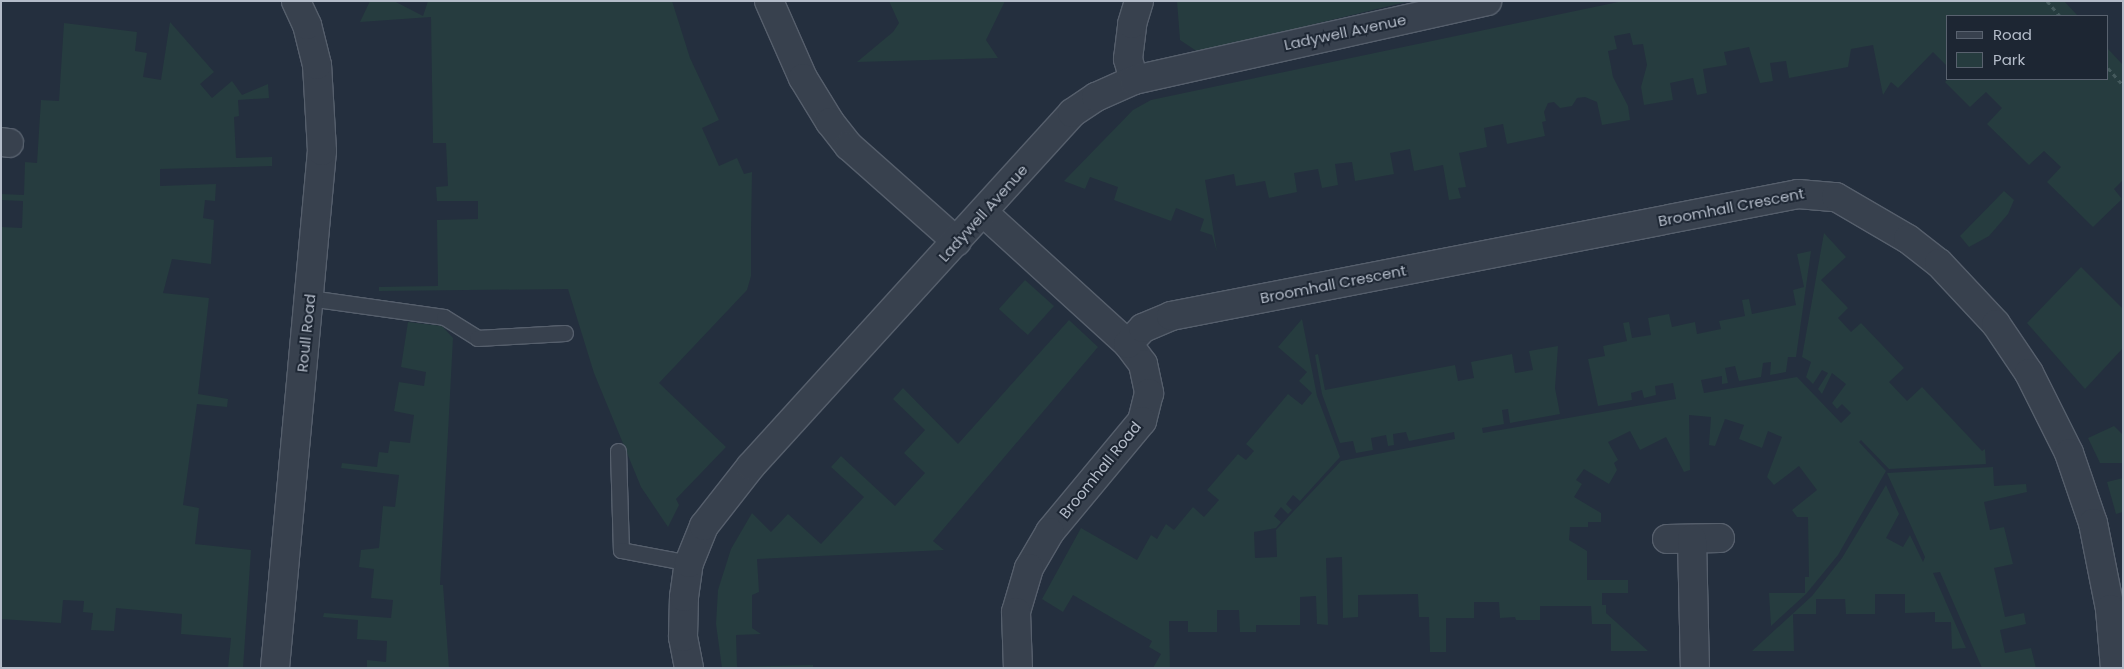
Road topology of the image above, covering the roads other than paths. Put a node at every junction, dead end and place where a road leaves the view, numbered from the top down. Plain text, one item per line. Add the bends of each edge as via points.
1 (769, 1) edge
2 (1139, 1) edge
3 (1487, 1) edge
4 (299, 3) edge
5 (1134, 80) junction
6 (984, 213) junction
7 (957, 242) junction
8 (309, 298) junction
9 (565, 334) dead end
10 (1128, 344) junction
11 (618, 451) dead end
12 (1720, 538) dead end
13 (689, 563) junction
14 (275, 668) edge
15 (688, 668) edge
16 (1018, 668) edge
17 (1695, 668) edge
18 (2115, 668) edge

1 - 7 street via 803,78 830,122 849,146
2 - 5 street via 1132,24 1128,59
3 - 5 street, Ladywell Avenue
4 - 8 street, Roull Road via 317,65 321,123 320,189
5 - 6 street, Ladywell Avenue via 1096,97 1072,113
6 - 7 street, Ladywell Avenue
6 - 10 street, Broomhall Road
7 - 13 street, Ladywell Avenue via 718,506 704,526
8 - 9 lane via 444,318 476,338
8 - 14 street, Roull Road
10 - 16 street, Broomhall Road via 1148,376 1147,406 1142,421 1050,532 1028,568 1016,612
10 - 18 street, Broomhall Crescent via 1143,328 1170,316 1798,194 1836,197 1908,238 1956,278 2002,331 2029,372 2069,453 2094,523 2110,610
11 - 13 lane via 621,550
12 - 17 street via 1679,539
13 - 15 street, Ladywell Avenue via 683,614

